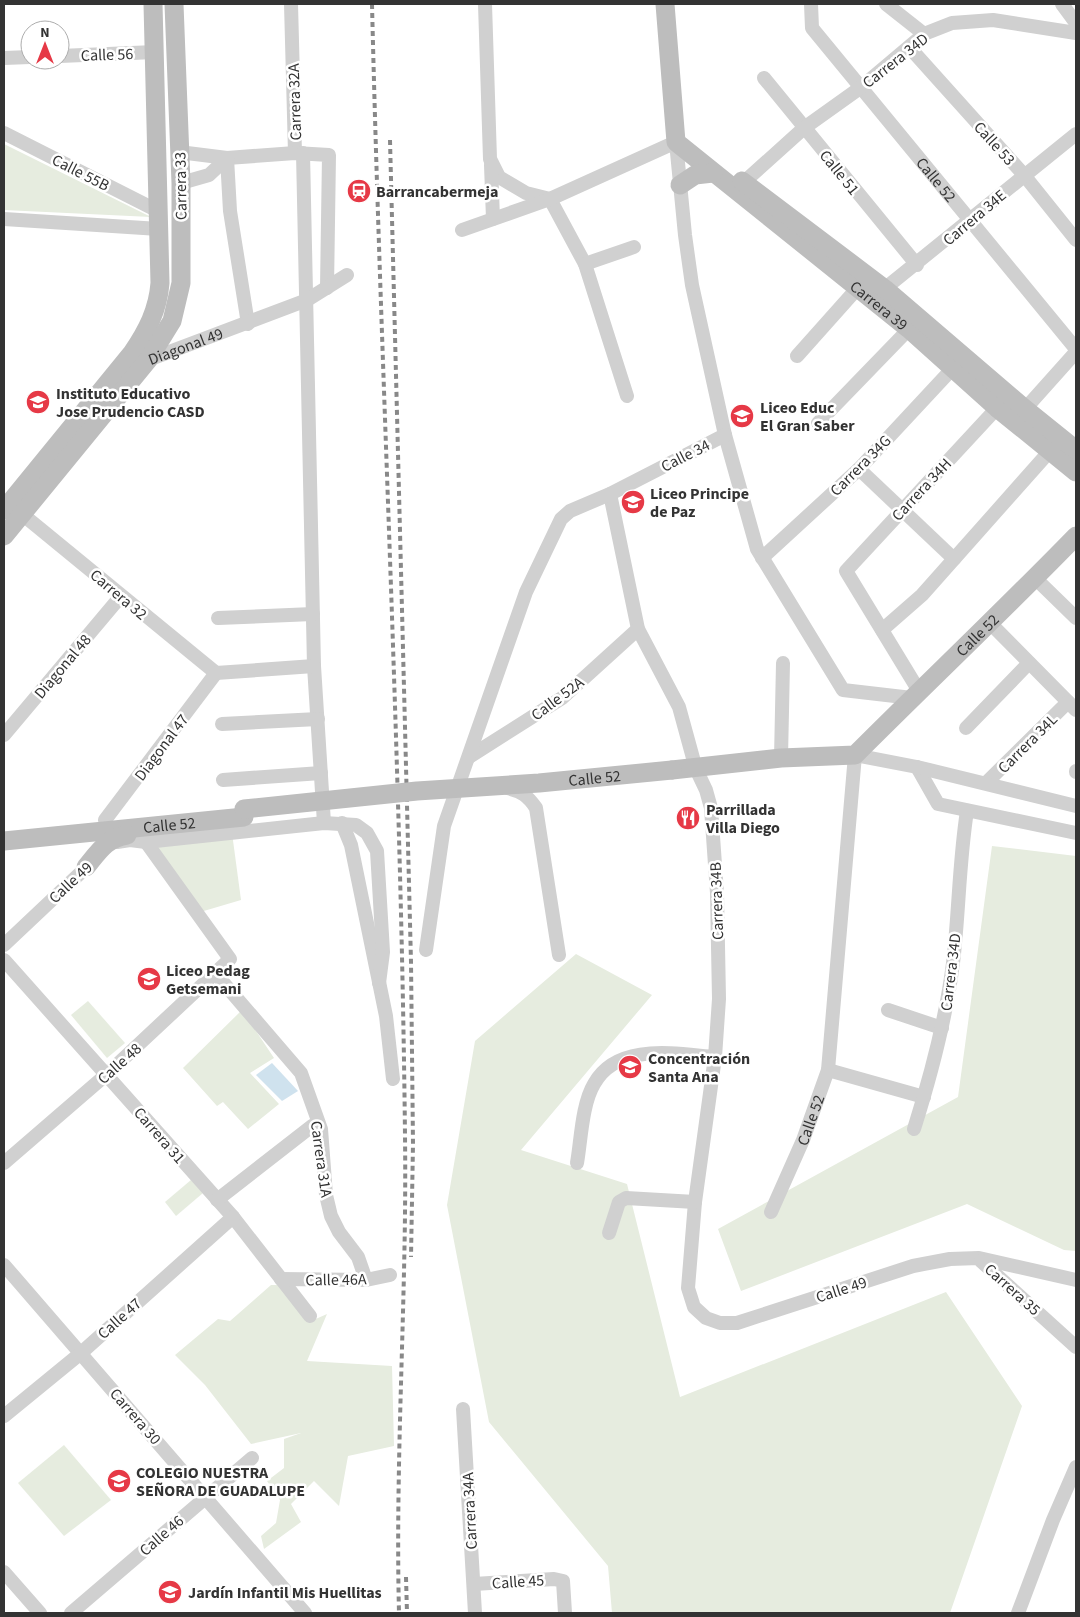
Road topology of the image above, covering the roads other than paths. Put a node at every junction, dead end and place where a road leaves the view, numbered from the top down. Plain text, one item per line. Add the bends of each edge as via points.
1 (154, 4) edge
2 (174, 4) edge
3 (291, 4) edge
4 (485, 4) edge
5 (665, 4) edge
6 (811, 4) edge
7 (886, 4) edge
8 (1062, 4) edge
9 (1076, 23) edge
10 (1076, 33) edge
11 (924, 34) junction
12 (910, 48) junction
13 (155, 52) junction
14 (70, 56) edge
15 (20, 57) edge
16 (4, 58) edge
17 (764, 78) dead end
18 (860, 88) junction
19 (804, 128) junction
20 (4, 134) edge
21 (676, 134) junction
22 (1076, 135) edge
23 (179, 152) junction
24 (299, 153) junction
25 (227, 158) junction
26 (490, 159) junction
27 (713, 173) junction
28 (1024, 175) junction
29 (158, 182) junction
30 (744, 182) junction
31 (181, 183) junction
32 (680, 185) junction
33 (550, 199) junction
34 (181, 214) junction
35 (4, 219) edge
36 (494, 219) junction
37 (970, 219) junction
38 (158, 220) junction
39 (462, 230) dead end
40 (1076, 240) edge
41 (634, 247) dead end
42 (585, 264) junction
43 (916, 265) junction
44 (347, 275) dead end
45 (327, 288) junction
46 (871, 288) junction
47 (307, 300) junction
48 (248, 324) junction
49 (909, 329) junction
50 (144, 335) joint
51 (1076, 350) edge
52 (797, 356) dead end
53 (148, 360) junction
54 (953, 368) junction
55 (627, 396) dead end
56 (997, 408) junction
57 (1025, 409) junction
58 (818, 423) dead end
59 (725, 435) junction
60 (1076, 450) edge
61 (1049, 452) junction
62 (859, 469) junction
63 (1076, 472) edge
64 (610, 494) junction
65 (4, 510) edge
66 (902, 510) junction
67 (22, 514) junction
68 (4, 536) edge
69 (1076, 536) edge
70 (762, 558) junction
71 (954, 559) junction
72 (1035, 578) junction
73 (121, 596) junction
74 (313, 614) junction
75 (218, 618) dead end
76 (1076, 618) edge
77 (991, 624) junction
78 (638, 629) junction
79 (882, 630) junction
80 (783, 662) dead end
81 (1029, 663) junction
82 (314, 666) junction
83 (216, 674) junction
84 (916, 694) junction
85 (1072, 706) edge
86 (318, 719) junction
87 (222, 724) dead end
88 (966, 728) dead end
89 (4, 735) edge
90 (855, 755) junction
91 (469, 757) junction
92 (781, 758) junction
93 (917, 767) junction
94 (696, 769) junction
95 (321, 773) junction
96 (462, 778) junction
97 (223, 780) dead end
98 (986, 783) junction
99 (1076, 806) edge
100 (967, 811) junction
101 (244, 813) junction
102 (105, 820) junction
103 (324, 823) junction
104 (342, 823) junction
105 (190, 824) junction
106 (4, 828) edge
107 (1076, 834) edge
108 (4, 841) edge
109 (146, 842) junction
110 (86, 866) junction
111 (4, 945) edge
112 (426, 950) dead end
113 (559, 955) dead end
114 (4, 960) edge
115 (215, 973) junction
116 (379, 984) junction
117 (888, 1010) dead end
118 (942, 1028) junction
119 (715, 1057) junction
120 (828, 1070) junction
121 (107, 1074) junction
122 (393, 1079) dead end
123 (924, 1097) junction
124 (312, 1126) dead end
125 (914, 1129) dead end
126 (4, 1163) edge
127 (577, 1163) dead end
128 (217, 1200) junction
129 (695, 1202) junction
130 (771, 1212) dead end
131 (233, 1218) junction
132 (609, 1233) dead end
133 (979, 1258) junction
134 (4, 1265) edge
135 (390, 1275) dead end
136 (281, 1279) junction
137 (366, 1280) junction
138 (1076, 1280) edge
139 (310, 1316) dead end
140 (706, 1318) joint
141 (1076, 1347) edge
142 (81, 1353) junction
143 (463, 1409) dead end
144 (4, 1416) edge
145 (252, 1458) dead end
146 (1076, 1467) edge
147 (205, 1496) junction
148 (4, 1572) edge
149 (474, 1584) junction
150 (40, 1613) edge
151 (71, 1613) edge
152 (305, 1613) edge
153 (475, 1613) edge
154 (565, 1613) edge
155 (1018, 1613) edge

1 - 13 main road, Carrera 33
2 - 23 main road, Carrera 33
3 - 24 street, Carrera 32A
4 - 26 street
5 - 21 main road
6 - 18 street, Calle 52 via 812,28
7 - 11 street
8 - 9 street
10 - 11 street, Carrera 34D via 993,20 952,23
11 - 12 street, Carrera 34D
12 - 18 street, Carrera 34D
12 - 28 street, Calle 53
13 - 14 street, Calle 56
13 - 29 main road, Carrera 33
15 - 16 street
17 - 19 street, Calle 51
18 - 19 street, Carrera 34D
18 - 37 street, Calle 52
19 - 30 street, Carrera 34D
19 - 43 street, Calle 51
20 - 38 street, Calle 55B
21 - 27 main road, Carrera 39
21 - 30 main road, Carrera 39
21 - 32 street
21 - 33 street
22 - 28 street, Carrera 34E
23 - 25 street
23 - 31 main road, Carrera 33
24 - 25 street
24 - 45 street, Carrera 32A via 329,155
24 - 47 street
25 - 31 street via 209,175
25 - 48 street via 230,211
26 - 33 street via 499,177 526,192
26 - 36 street
27 - 32 main road via 695,175
27 - 46 main road, Carrera 39
28 - 37 street, Carrera 34E
28 - 40 street, Calle 53
29 - 31 main road via 167,186
29 - 38 main road, Carrera 33
30 - 46 main road, Carrera 39
31 - 34 main road, Carrera 33
32 - 59 street via 692,285
33 - 36 street
33 - 42 street
34 - 38 main road via 168,209
34 - 53 main road, Carrera 33 via 178,302 165,334
35 - 38 street
36 - 39 street
37 - 43 street, Carrera 34E
37 - 51 street, Calle 52
38 - 50 main road, Carrera 33 via 159,294
41 - 42 street
42 - 55 street
43 - 46 street, Carrera 34E
44 - 45 street, Diagonal 49
45 - 47 street, Diagonal 49
46 - 49 main road, Carrera 39
46 - 52 street, Carrera 34E
46 - 57 main road, Carrera 39
47 - 48 street, Diagonal 49
47 - 74 street
48 - 53 street, Diagonal 49
49 - 54 main road, Carrera 39
49 - 58 street
50 - 65 main road, Diagonal 49
51 - 57 street
53 - 67 main road, Diagonal 49
54 - 56 main road, Carrera 39
54 - 62 street, Carrera 34G
56 - 61 main road, Carrera 39
56 - 66 street, Carrera 34H
57 - 60 main road, Carrera 39
59 - 64 street, Calle 34
59 - 70 street
61 - 63 main road, Carrera 39
61 - 71 street
62 - 66 street
62 - 70 street, Carrera 34G
64 - 78 street, Carrera 34B
64 - 91 street, Calle 34 via 564,515 526,592
66 - 71 street
66 - 79 street, Carrera 34H via 846,571
67 - 68 main road, Diagonal 49
67 - 73 street, Carrera 32
69 - 72 main road, Calle 52
70 - 84 street via 843,690
71 - 79 street
72 - 76 street
72 - 77 main road, Calle 52
73 - 83 street, Carrera 32
73 - 89 street, Diagonal 48
74 - 75 street
74 - 82 street
77 - 81 street
77 - 84 main road, Calle 52
78 - 91 street, Calle 52A via 562,698
78 - 94 street, Carrera 34B via 679,707
79 - 84 street
80 - 92 street
81 - 85 street
81 - 88 street
82 - 83 street
82 - 86 street
83 - 102 street, Diagonal 47
84 - 90 main road, Calle 52
85 - 98 street, Carrera 34L
86 - 87 street
86 - 95 street
90 - 92 main road, Calle 52
90 - 93 street, Calle 52
90 - 120 street, Calle 52
91 - 96 street
92 - 94 main road, Calle 52
93 - 98 street, Calle 52
93 - 100 street via 938,804
94 - 101 main road, Calle 52, bridge via 417,791
94 - 119 street, Carrera 34B via 711,808 716,883 719,999
95 - 97 street
95 - 103 street
96 - 112 street via 444,826
96 - 113 street via 518,790 529,797 536,808
98 - 99 street, Calle 52
100 - 107 street
100 - 118 street, Carrera 34D via 961,847 953,962
101 - 102 main road, Calle 52
101 - 105 main road, Calle 52
102 - 106 main road, Calle 52
103 - 104 street, Calle 49
103 - 109 street, Calle 49
104 - 116 street via 351,845
104 - 116 street via 356,825 367,833 377,851 383,952
105 - 108 main road, Calle 52
105 - 110 main road via 112,838
109 - 110 street, Calle 49 via 116,842
109 - 115 street, Calle 48 via 230,959
110 - 111 street, Calle 49
114 - 121 street, Carrera 31
115 - 121 street, Calle 48
115 - 137 street, Carrera 31A via 302,1073 321,1129 326,1195 331,1216 358,1257
116 - 122 street
117 - 118 street
118 - 123 street, Carrera 34D
119 - 127 street via 664,1053 638,1055 610,1066 596,1080 588,1098
119 - 129 street, Carrera 34B
120 - 123 street
120 - 130 street, Calle 52 via 803,1140
121 - 126 street, Calle 48
121 - 128 street, Carrera 31
123 - 125 street, Carrera 34D
124 - 128 street
128 - 131 street, Carrera 31
129 - 132 street via 626,1198 620,1202
129 - 140 street, Carrera 34B via 688,1288 694,1307
131 - 136 street, Carrera 31
131 - 142 street, Calle 47
133 - 138 street, Carrera 35
133 - 140 street, Calle 49 via 913,1266 737,1324
133 - 141 street, Carrera 35
134 - 142 street, Carrera 30
135 - 137 street, Calle 46A
136 - 137 street, Calle 46A
136 - 139 street, Carrera 31
142 - 144 street, Calle 47
142 - 147 street, Carrera 30
143 - 149 street, Carrera 34A
145 - 147 street, Calle 46
146 - 155 street
147 - 151 street, Calle 46
147 - 152 street, Carrera 30
148 - 150 street
149 - 153 street, Carrera 34A
149 - 154 street, Calle 45 via 554,1578 563,1581

